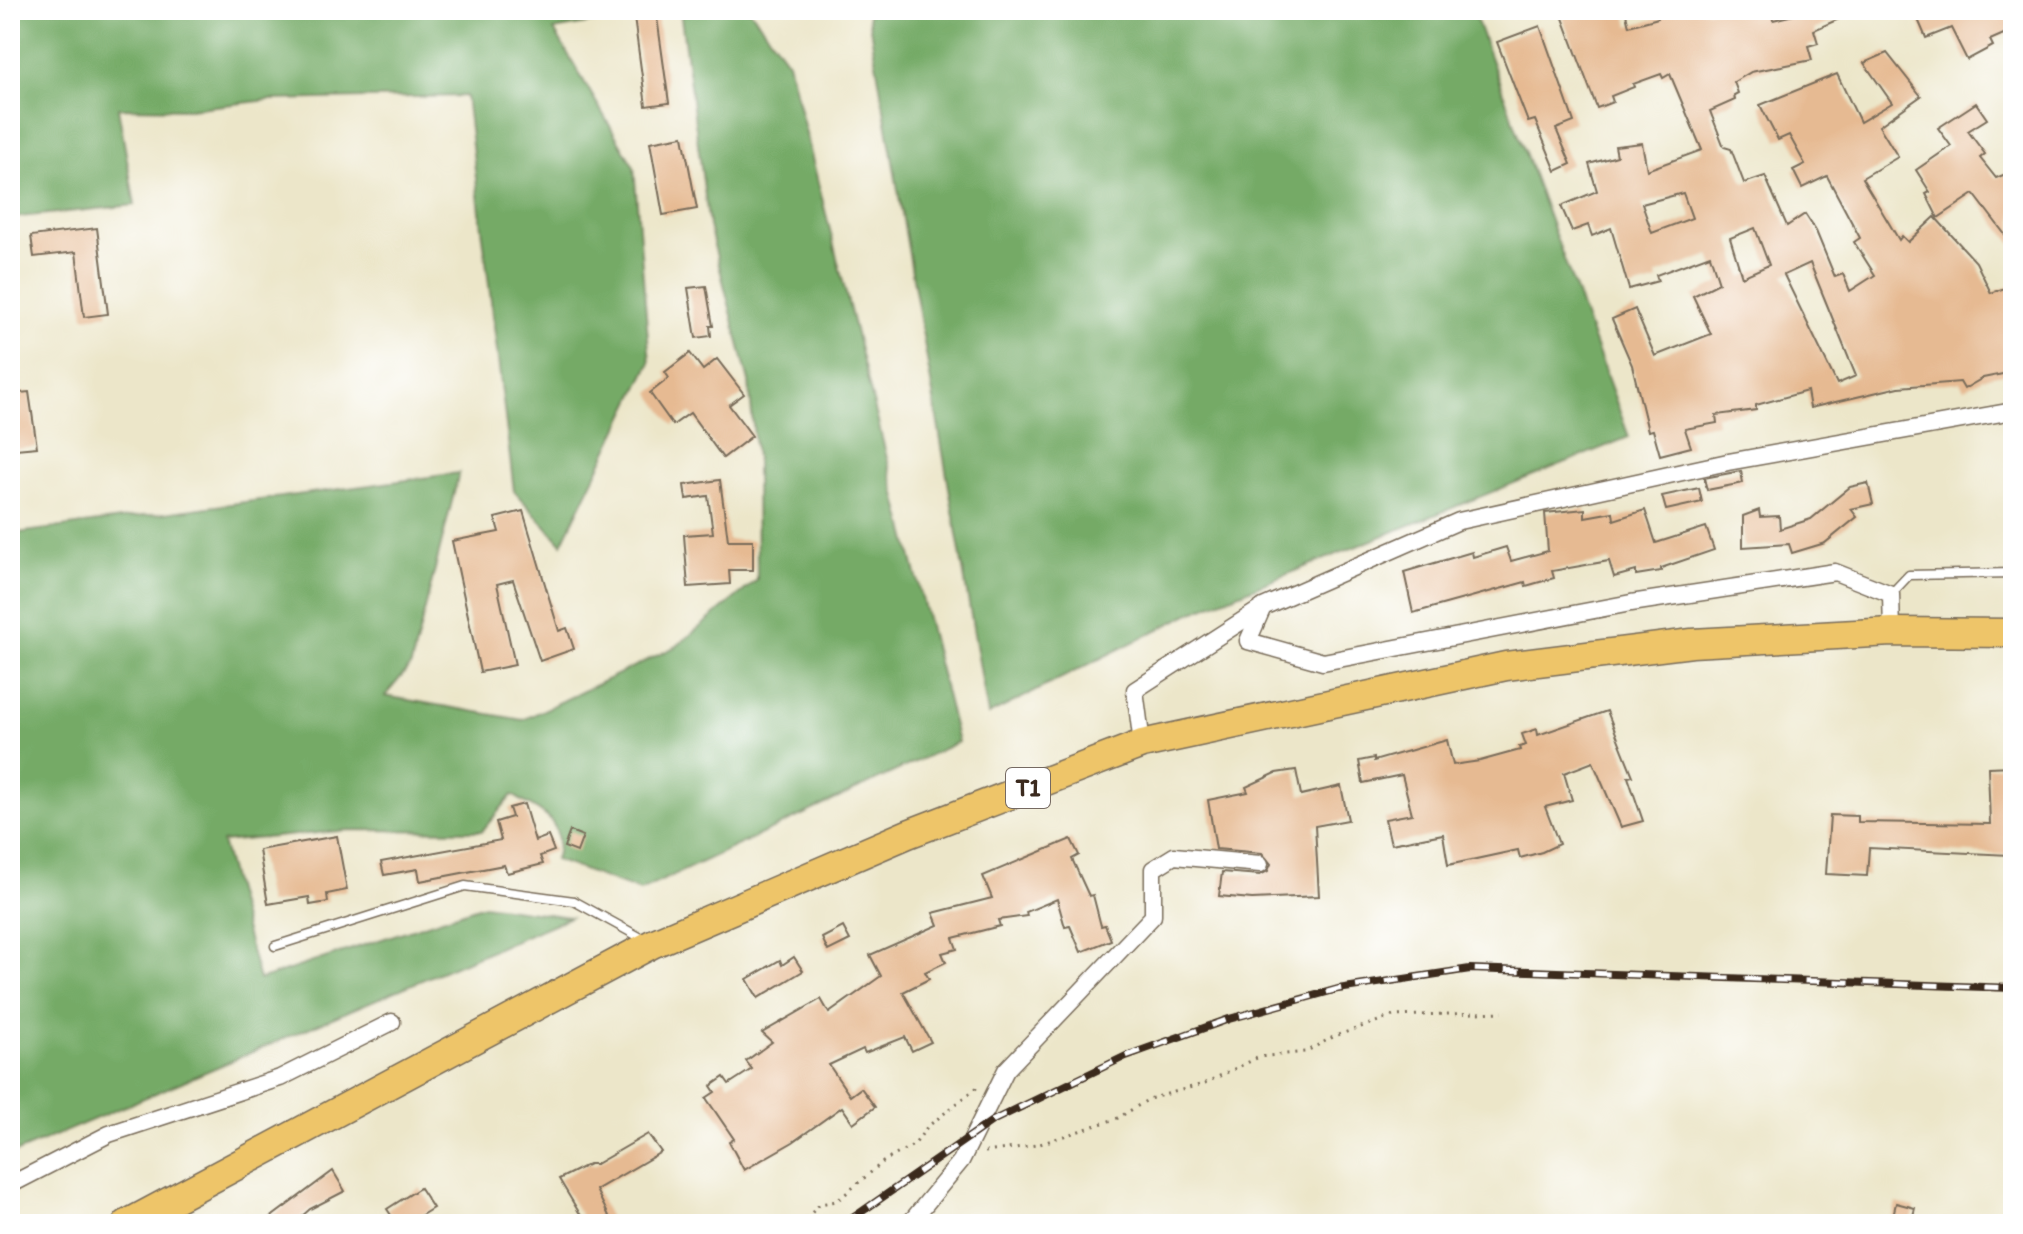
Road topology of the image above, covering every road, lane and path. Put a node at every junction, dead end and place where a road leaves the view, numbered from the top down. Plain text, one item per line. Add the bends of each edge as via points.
1 (2013, 411) edge
2 (2013, 573) edge
3 (1891, 594) junction
4 (1263, 607) junction
5 (1892, 632) junction
6 (2013, 633) edge
7 (1142, 744) junction
8 (1260, 864) dead end
9 (652, 944) junction
10 (275, 946) dead end
11 (1503, 1012) dead end
12 (392, 1022) dead end
13 (1006, 1070) junction
14 (961, 1161) junction
15 (10, 1185) edge
16 (127, 1224) edge
17 (801, 1224) edge
18 (909, 1224) edge

1 - 4 street via 1728,462 1459,521
2 - 3 lane via 1909,575
3 - 4 street via 1835,572 1631,603 1323,662 1248,641
3 - 5 street
4 - 7 street via 1135,690
5 - 6 highway, T1
5 - 7 highway, T1 via 1692,643 1506,666
7 - 9 highway, T1 via 908,834
8 - 13 street via 1174,856 1153,869 1153,916
9 - 10 lane via 574,901 465,886
9 - 16 highway, T1
11 - 14 path via 1393,1016 1305,1052 1259,1057 1203,1084 1149,1099 1118,1118
12 - 15 street via 280,1078 109,1134
13 - 14 street
13 - 17 path via 982,1083 927,1127 915,1144 883,1162 837,1201 820,1204
14 - 18 street

